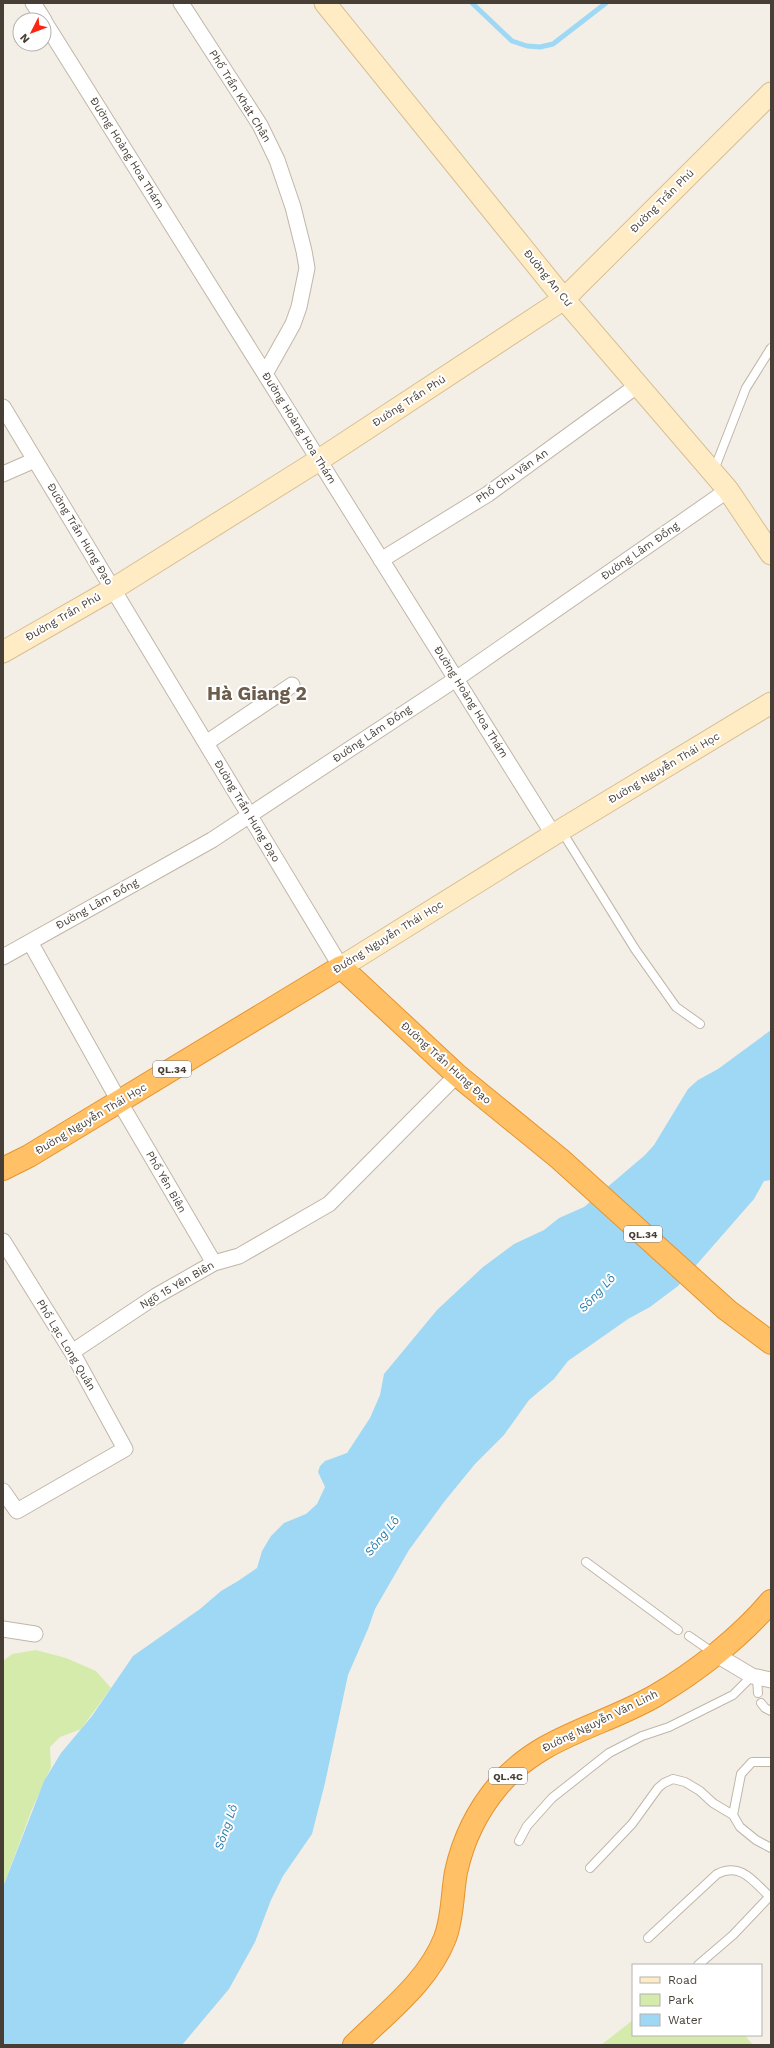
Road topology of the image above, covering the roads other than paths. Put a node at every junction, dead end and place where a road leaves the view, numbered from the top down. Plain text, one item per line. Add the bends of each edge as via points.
1 (33, 3) edge
2 (181, 3) edge
3 (325, 3) edge
4 (39, 12) edge
5 (52, 33) edge
6 (770, 94) edge
7 (564, 299) junction
8 (771, 348) edge
9 (265, 374) junction
10 (638, 385) junction
11 (3, 406) edge
12 (35, 460) junction
13 (319, 460) junction
14 (713, 473) junction
15 (3, 474) edge
16 (728, 490) junction
17 (771, 554) edge
18 (381, 560) junction
19 (113, 589) junction
20 (3, 652) edge
21 (456, 678) junction
22 (292, 685) dead end
23 (771, 703) edge
24 (206, 743) junction
25 (250, 816) junction
26 (557, 832) junction
27 (30, 942) junction
28 (3, 957) edge
29 (341, 967) junction
30 (700, 1024) dead end
31 (457, 1075) junction
32 (119, 1101) junction
33 (3, 1169) edge
34 (3, 1241) edge
35 (214, 1263) junction
36 (771, 1343) edge
37 (72, 1352) junction
38 (3, 1491) edge
39 (586, 1562) dead end
40 (771, 1601) edge
41 (3, 1629) edge
42 (678, 1630) dead end
43 (35, 1634) dead end
44 (689, 1636) dead end
45 (715, 1654) junction
46 (759, 1682) edge
47 (761, 1703) dead end
48 (771, 1711) edge
49 (771, 1762) edge
50 (733, 1815) junction
51 (519, 1841) dead end
52 (771, 1848) edge
53 (590, 1868) dead end
54 (770, 1896) edge
55 (648, 1938) dead end
56 (699, 1964) edge
57 (354, 2045) edge

1 - 4 street, Đường Hoàng Hoa Thám
2 - 9 street, Phố Trần Khát Chân via 260,125 278,160 304,251 307,268 299,307 293,324
3 - 7 main road, Đường An Cư
5 - 9 street, Đường Hoàng Hoa Thám
6 - 7 main road, Đường Trần Phú
7 - 10 main road, Đường An Cư
7 - 13 main road, Đường Trần Phú
8 - 14 lane via 746,388
9 - 13 street, Đường Hoàng Hoa Thám
10 - 14 main road, Đường An Cư
10 - 18 street, Phố Chu Văn An via 488,494
11 - 12 street, Đường Trần Hưng Đạo
12 - 15 street
12 - 19 street, Đường Trần Hưng Đạo
13 - 18 street, Đường Hoàng Hoa Thám
13 - 19 main road, Đường Trần Phú
14 - 16 main road, Đường An Cư
16 - 17 main road, Đường An Cư
16 - 21 street, Đường Lâm Đồng
18 - 21 street, Đường Hoàng Hoa Thám
19 - 20 main road, Đường Trần Phú
19 - 24 street, Đường Trần Hưng Đạo
21 - 25 street, Đường Lâm Đồng
21 - 26 street, Đường Hoàng Hoa Thám
22 - 24 street
23 - 26 main road, Đường Nguyễn Thái Học
24 - 25 street, Đường Trần Hưng Đạo
25 - 27 street, Đường Lâm Đồng
25 - 29 street, Đường Trần Hưng Đạo
26 - 29 main road, Đường Nguyễn Thái Học
26 - 30 lane via 676,1007
27 - 28 street, Đường Lâm Đồng
27 - 32 street, Phố Yên Biên
29 - 31 highway, Đường Trần Hưng Đạo / QL.34
29 - 32 highway, Đường Nguyễn Thái Học / QL.34
31 - 35 street, Ngõ 15 Yên Biên via 329,1204 239,1256
31 - 36 highway, Đường Trần Hưng Đạo / QL.34 via 560,1159 727,1310
32 - 33 highway, Đường Nguyễn Thái Học / QL.34 via 30,1156
32 - 35 street, Phố Yên Biên
34 - 37 street, Phố Lạc Long Quân
35 - 37 street, Ngõ 15 Yên Biên via 156,1296
37 - 38 street, Phố Lạc Long Quân via 125,1451 17,1511
39 - 42 lane
40 - 45 highway, Đường Nguyễn Văn Linh / QL.4C
41 - 43 street
44 - 45 lane
45 - 46 street
45 - 57 highway, Đường Nguyễn Văn Linh / QL.4C via 654,1696 556,1740 530,1757 498,1786 474,1821 464,1845 456,1872 445,1938 436,1955 413,1986
46 - 51 lane via 669,1727 642,1736 609,1753 552,1798 527,1826
47 - 48 lane
49 - 50 lane via 752,1762 741,1774
50 - 52 lane via 740,1826 756,1840
50 - 53 lane via 685,1782 673,1779 658,1788 632,1824
54 - 55 lane via 737,1869 725,1870 717,1874
54 - 56 lane via 733,1935

